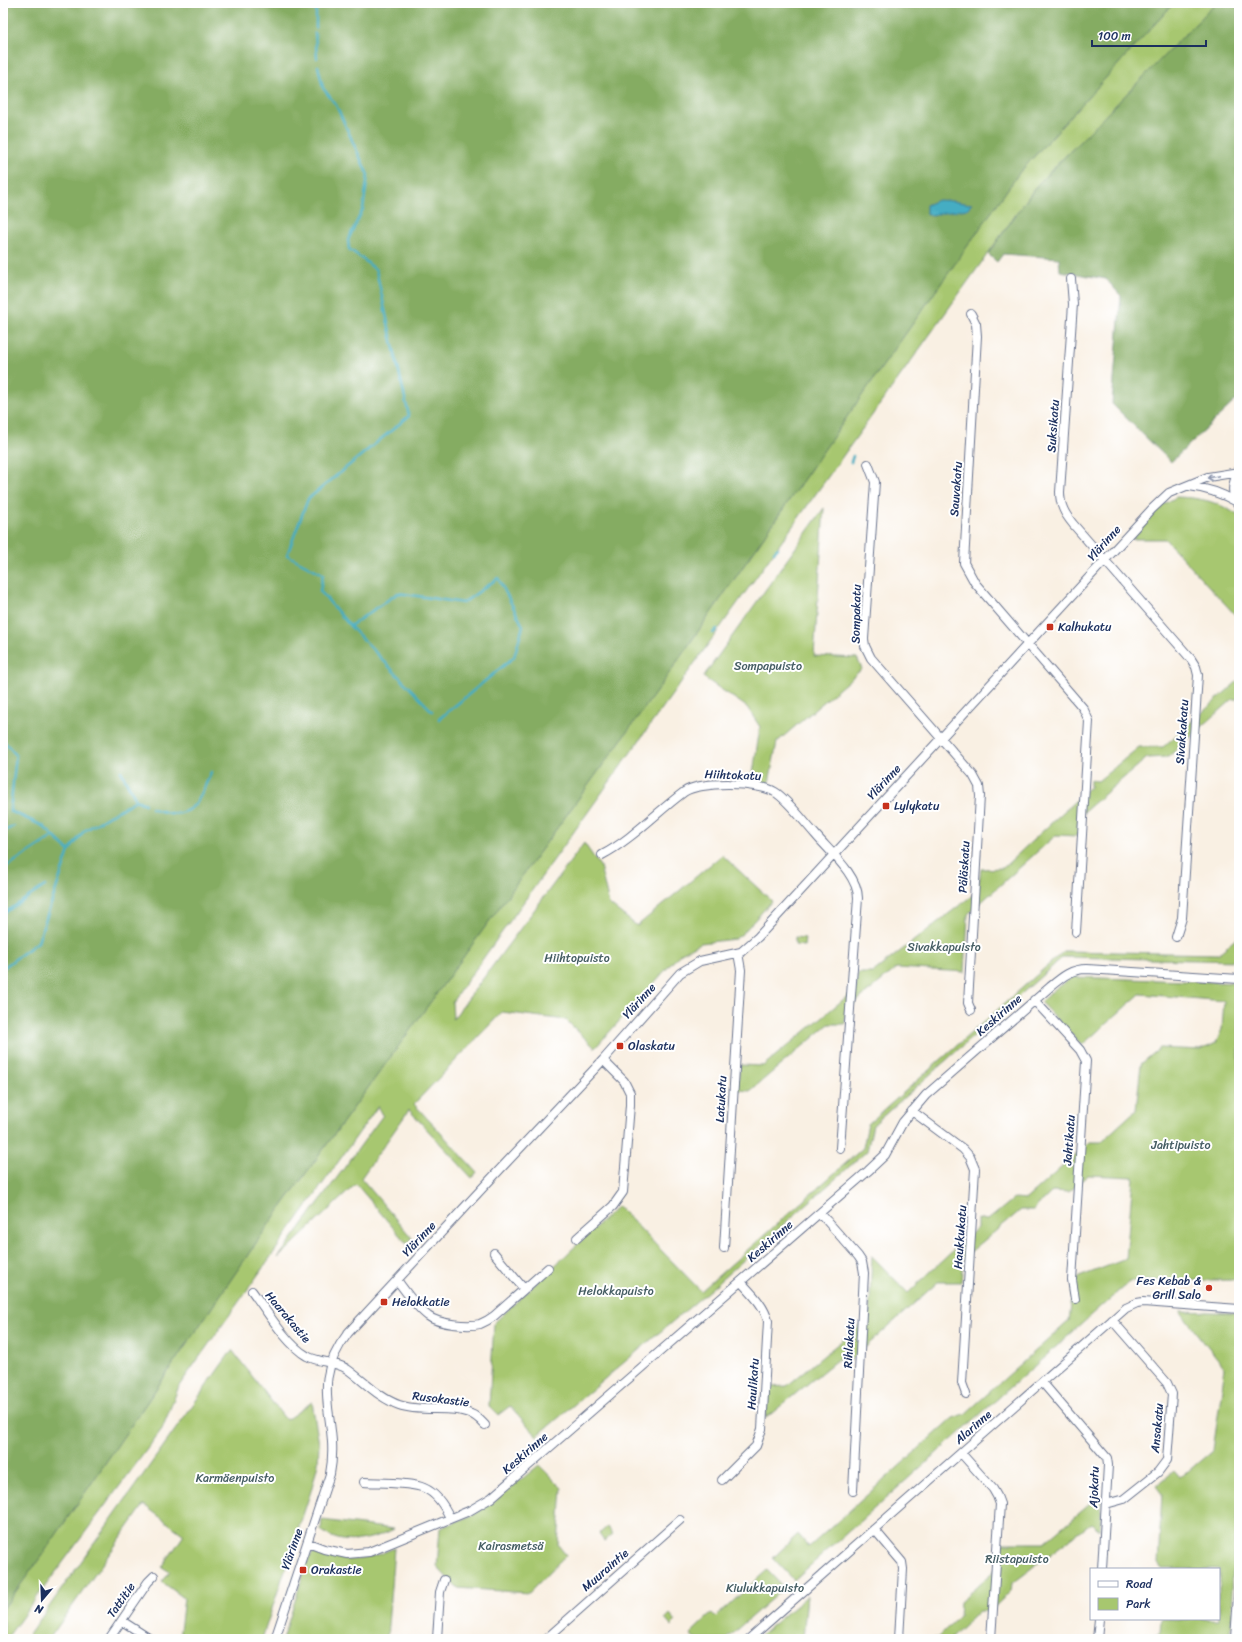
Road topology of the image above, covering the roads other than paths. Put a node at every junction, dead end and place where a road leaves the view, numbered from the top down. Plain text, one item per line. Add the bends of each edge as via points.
1 (1071, 279) dead end
2 (971, 314) dead end
3 (868, 464) dead end
4 (1239, 472) edge
5 (1189, 485) junction
6 (1238, 504) edge
7 (1105, 560) junction
8 (1028, 644) junction
9 (941, 738) junction
10 (602, 855) dead end
11 (833, 855) junction
12 (1076, 932) dead end
13 (1176, 937) dead end
14 (738, 953) junction
15 (1239, 979) edge
16 (1034, 1000) junction
17 (971, 1010) dead end
18 (603, 1060) junction
19 (912, 1111) junction
20 (840, 1148) dead end
21 (820, 1213) junction
22 (577, 1238) dead end
23 (724, 1248) dead end
24 (494, 1253) dead end
25 (548, 1268) dead end
26 (397, 1280) junction
27 (741, 1282) junction
28 (524, 1289) junction
29 (252, 1292) dead end
30 (1075, 1299) dead end
31 (1239, 1309) edge
32 (1112, 1320) junction
33 (330, 1363) junction
34 (1042, 1382) junction
35 (966, 1394) dead end
36 (485, 1426) dead end
37 (961, 1453) junction
38 (722, 1480) dead end
39 (364, 1482) dead end
40 (853, 1491) dead end
41 (1106, 1504) junction
42 (450, 1518) junction
43 (680, 1520) dead end
44 (874, 1529) junction
45 (308, 1542) junction
46 (1102, 1568) edge
47 (154, 1576) dead end
48 (444, 1580) dead end
49 (1239, 1581) edge
50 (1099, 1620) edge
51 (122, 1621) junction
52 (109, 1639) edge
53 (150, 1639) edge
54 (275, 1639) edge
55 (437, 1639) edge
56 (546, 1639) edge
57 (749, 1639) edge
58 (899, 1639) edge
59 (991, 1639) edge
60 (1097, 1639) edge
61 (1235, 1639) edge

1 - 7 street, Suksikatu via 1073,304 1060,500 1065,514
2 - 8 street, Sauvakatu via 976,324 977,336 964,563 975,583
3 - 9 street, Sompakatu via 874,482 865,646 871,658
4 -> 5 street, Ylärinne via 1208,477
4 - 6 street via 1233,487
5 - 6 street via 1220,493
5 - 7 street, Ylärinne via 1169,493
7 - 8 street, Ylärinne
7 - 13 street, Sivakkakatu via 1191,659 1198,675 1182,918
8 - 9 street, Ylärinne
8 - 12 street via 1083,708 1089,721
9 - 11 street, Ylärinne
9 - 17 street, Päläskatu via 973,775 979,786 968,1003
10 - 11 street, Hiihtokatu via 616,847 685,791 696,786 714,784 766,788 775,792
11 - 14 street, Ylärinne via 758,937
11 - 20 street via 850,874 858,892
14 - 18 street, Ylärinne via 700,961 680,973
14 - 23 street, Latukatu via 741,970
15 - 16 street, Keskirinne via 1079,969 1062,977
16 - 19 street, Keskirinne via 937,1085
16 - 30 street, Jahtikatu via 1080,1050 1086,1061 1072,1280
18 - 22 street via 624,1081 630,1092 624,1187 617,1202
18 - 26 street, Ylärinne
19 - 21 street, Keskirinne via 881,1160
19 - 35 street, Haukkukatu via 963,1149 975,1169 962,1383
21 - 27 street, Keskirinne
21 - 40 street, Rihlakatu via 858,1256 864,1273
24 - 28 street
25 - 28 street
26 - 28 street via 428,1316 436,1320 461,1324 486,1322
26 - 33 street, Ylärinne via 348,1333
27 - 38 street, Haulikatu via 761,1306 768,1321 762,1429 756,1446
27 - 42 street, Keskirinne via 491,1498
29 - 33 street, Haarakastie via 291,1343 313,1359
31 - 32 street, Alarinne via 1143,1302 1131,1305
32 - 34 street, Alarinne
32 - 41 street, Ansakatu via 1167,1383 1172,1394 1168,1456 1164,1466 1124,1499
33 - 36 street, Rusokastie via 346,1369 398,1405 413,1409 467,1412 476,1416
33 - 45 street, Ylärinne via 326,1395 333,1460
34 - 37 street, Alarinne
34 - 41 street, Ajokatu via 1106,1458
37 - 44 street, Alarinne
37 - 59 street via 993,1489 1000,1504
39 - 42 street via 422,1487 436,1498
41 - 46 street, Ajokatu
42 - 45 street, Keskirinne via 382,1548 358,1554 335,1552
43 - 56 street, Muuraintie
44 - 57 street, Alarinne
44 - 58 street via 902,1562
45 - 54 street, Ylärinne
47 - 51 street, Tattitie
48 - 55 street via 440,1592
49 - 61 street
50 - 60 street
51 - 52 street, Tattitie
51 - 53 street

